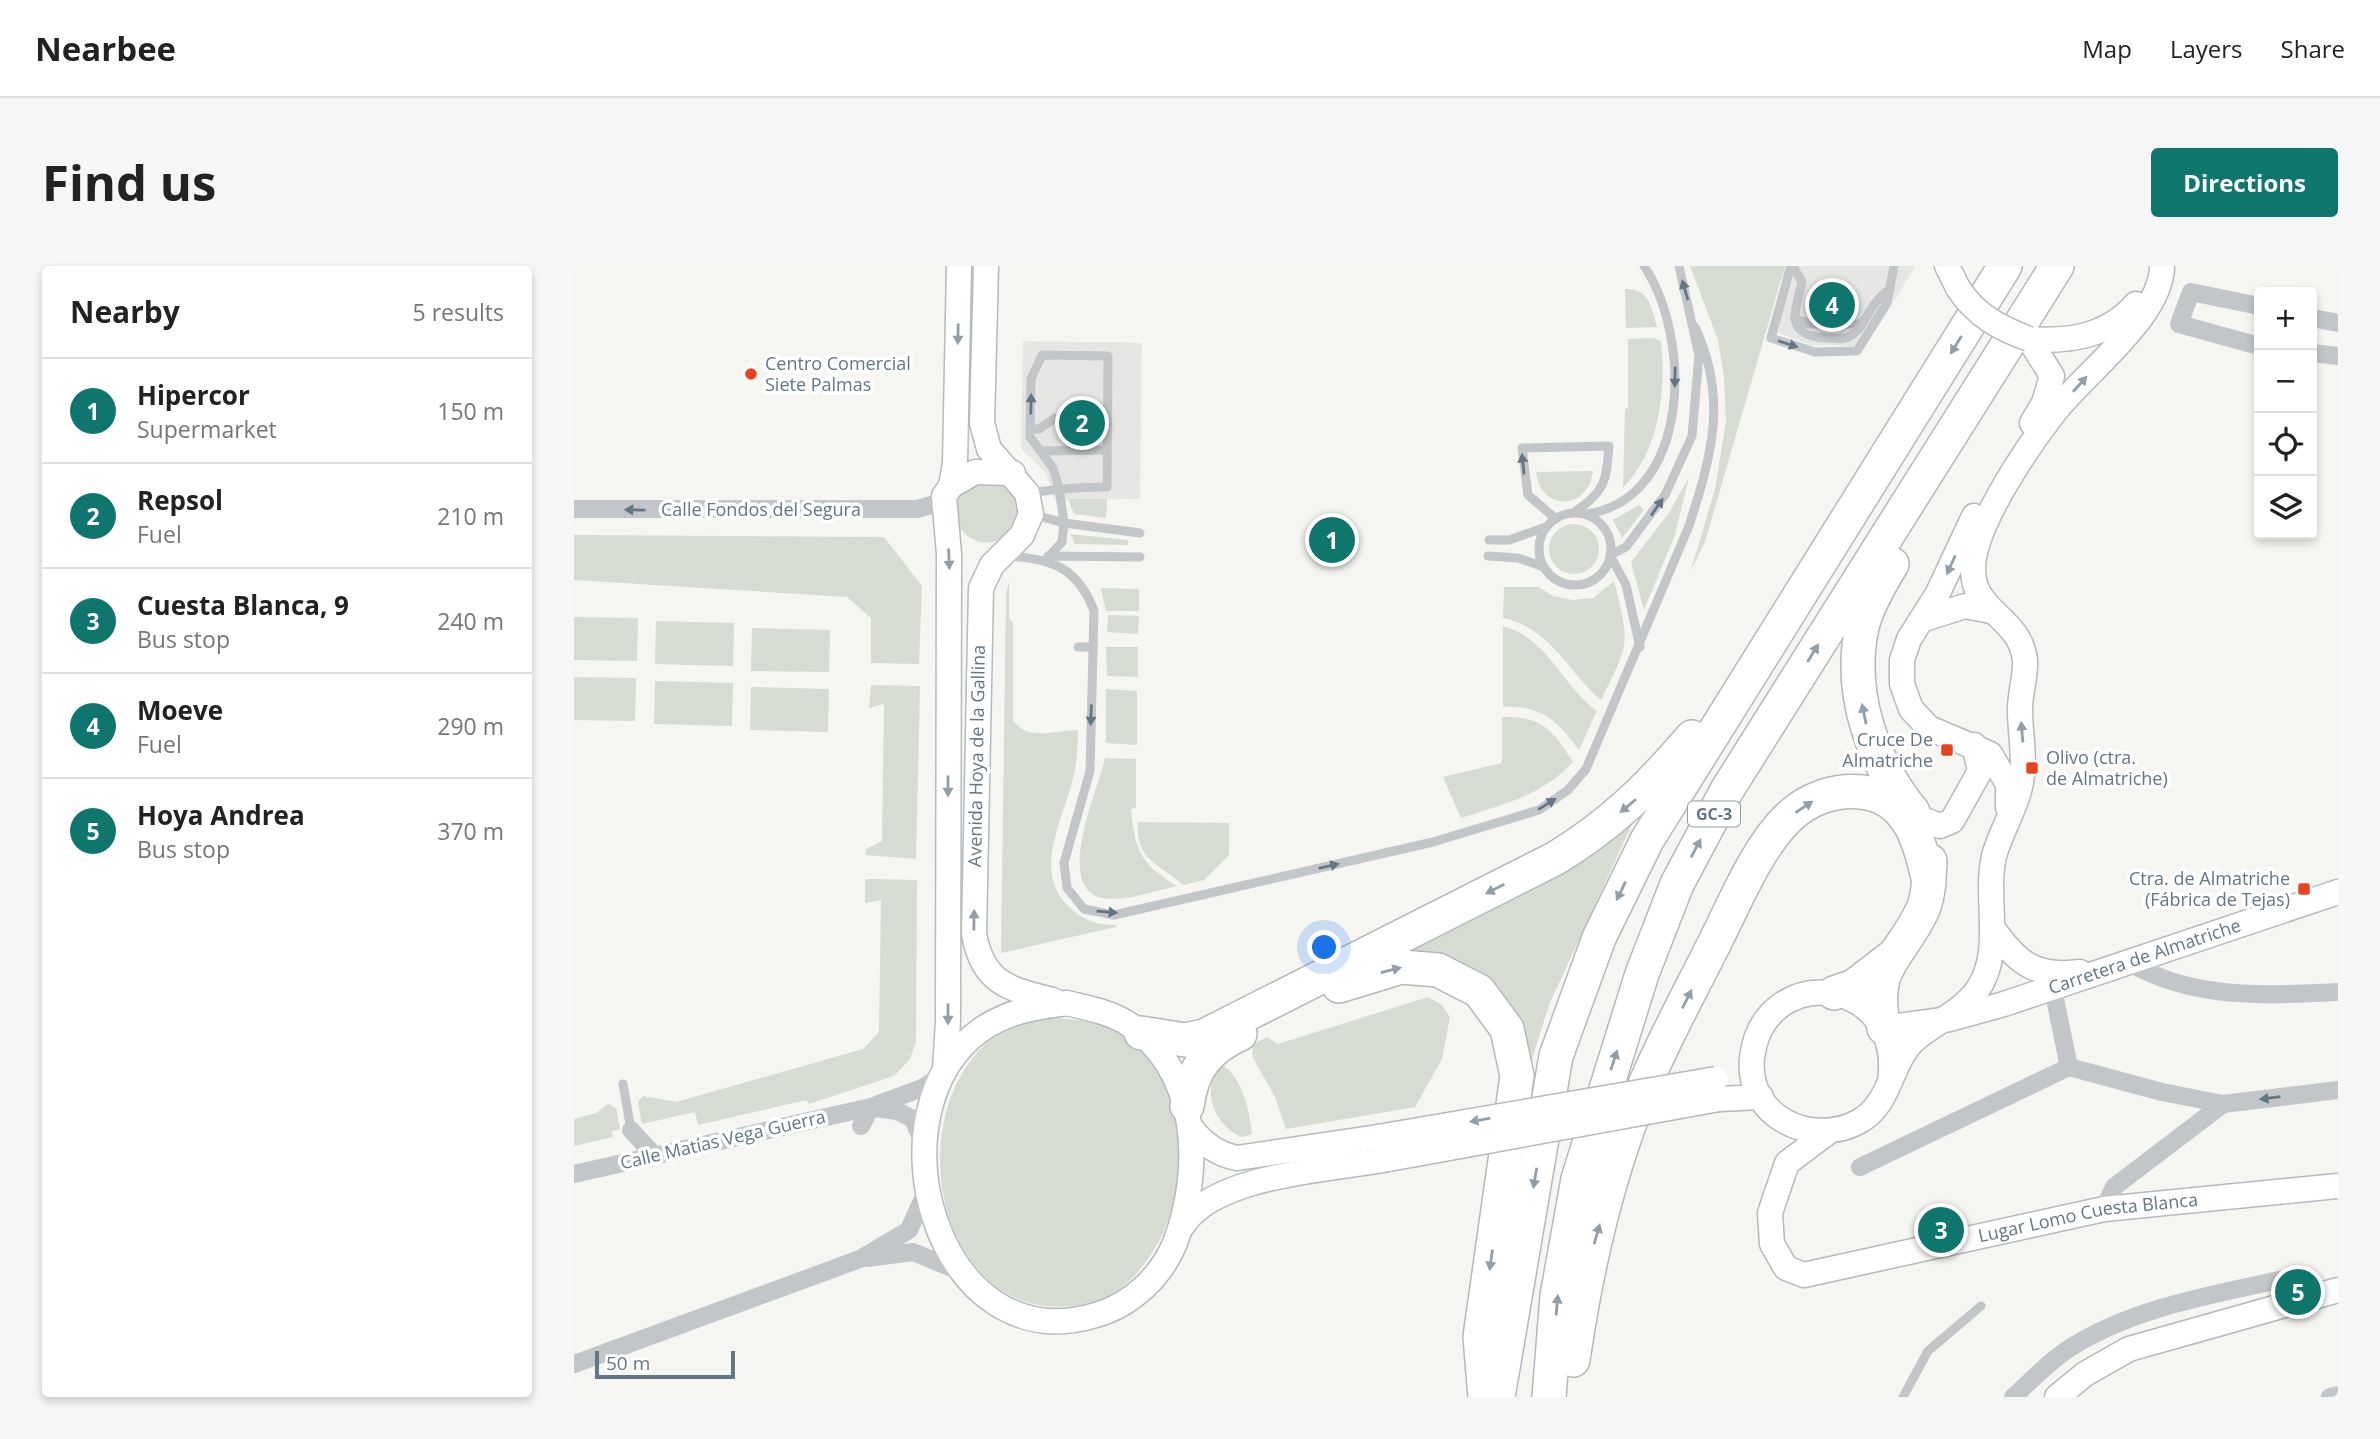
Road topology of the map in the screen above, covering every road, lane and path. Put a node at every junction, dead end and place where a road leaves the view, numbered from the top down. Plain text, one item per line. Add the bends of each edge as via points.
1 (960, 266) edge
2 (986, 266) edge
3 (1644, 266) edge
4 (1679, 266) edge
5 (1792, 266) edge
6 (1894, 266) edge
7 (1947, 266) edge
8 (2005, 266) edge
9 (2057, 266) edge
10 (2161, 266) edge
11 (1889, 289) junction
12 (2038, 296) junction
13 (2254, 305) edge
14 (2317, 319) edge
15 (2338, 323) edge
16 (1695, 327) junction
17 (2037, 345) junction
18 (2254, 345) edge
19 (2317, 354) edge
20 (2338, 356) edge
21 (1107, 419) junction
22 (1030, 429) junction
23 (1107, 450) junction
24 (1042, 451) junction
25 (1013, 473) junction
26 (1059, 488) junction
27 (948, 491) junction
28 (1029, 503) junction
29 (574, 509) edge
30 (1581, 512) junction
31 (1847, 518) junction
32 (1556, 519) junction
33 (1064, 523) junction
34 (1548, 526) junction
35 (1140, 533) dead end
36 (1489, 540) dead end
37 (1000, 555) junction
38 (1610, 555) junction
39 (1049, 556) junction
40 (1488, 556) dead end
41 (1032, 557) junction
42 (1140, 557) dead end
43 (1545, 568) junction
44 (1990, 611) junction
45 (1922, 620) junction
46 (1078, 647) dead end
47 (1093, 647) junction
48 (1640, 647) junction
49 (1974, 745) junction
50 (1917, 817) junction
51 (2006, 821) junction
52 (1929, 883) junction
53 (2338, 892) edge
54 (1992, 927) junction
55 (1893, 956) junction
56 (2115, 965) junction
57 (2053, 989) junction
58 (2338, 992) edge
59 (1834, 993) junction
60 (1067, 1003) junction
61 (1950, 1018) junction
62 (1884, 1028) junction
63 (1141, 1033) junction
64 (1755, 1044) junction
65 (2069, 1067) junction
66 (945, 1072) junction
67 (1890, 1082) junction
68 (622, 1084) dead end
69 (1717, 1088) junction
70 (2338, 1090) edge
71 (1765, 1102) junction
72 (2223, 1104) junction
73 (871, 1107) junction
74 (1189, 1117) junction
75 (861, 1126) dead end
76 (631, 1130) joint
77 (1828, 1133) junction
78 (926, 1149) junction
79 (1381, 1149) junction
80 (677, 1151) junction
81 (654, 1156) junction
82 (1787, 1163) junction
83 (1860, 1167) dead end
84 (671, 1169) dead end
85 (574, 1174) edge
86 (2338, 1186) edge
87 (928, 1187) junction
88 (2104, 1209) junction
89 (1180, 1228) junction
90 (860, 1259) junction
91 (959, 1271) junction
92 (2330, 1292) edge
93 (1980, 1306) dead end
94 (574, 1364) edge
95 (2338, 1395) edge
96 (1485, 1397) edge
97 (1498, 1397) edge
98 (1549, 1397) edge
99 (1569, 1397) edge
100 (1903, 1397) edge
101 (2013, 1397) edge
102 (2057, 1397) edge
103 (2330, 1397) edge

1 -> 27 street, Avenida Hoya de la Gallina via 956,463
2 - 25 street via 982,423 989,449
3 -> 30 lane via 1672,328 1676,377 1667,432 1655,464 1637,491 1616,507
16 -> 4 lane
5 - 11 lane via 1802,282 1794,318 1809,324 1860,324 1875,299
5 -> 11 lane via 1771,338 1815,352 1857,351 1887,303
6 - 11 lane
7 - 17 street, bridge via 1968,304 1996,326
8 -> 31 highway, GC-3
9 - 12 highway, GC-3
10 - 17 street via 2126,316 2096,333
44 -> 10 street via 1978,596 1972,571 1978,541 1994,505 2053,414 2140,319 2162,279
50 -> 12 highway, GC-3 via 1892,786 1866,725 1857,681 1862,626 1883,579 2000,388
98 -> 12 highway, GC-3 via 1557,1296 1578,1179 1642,974 1677,884 1727,790
13 - 18 street via 2191,292 2179,324
14 - 15 street
38 -> 16 lane via 1626,547 1665,495 1692,436 1699,355
16 - 48 lane via 1709,357 1714,385 1709,449 1689,526
17 -> 45 street via 2052,376 2044,403 1970,522
19 - 20 street
21 - 22 lane via 1055,418 1039,429
22 -> 21 lane via 1031,379 1042,355 1108,356
21 - 23 lane
22 - 24 lane via 1030,437
23 - 24 lane
23 - 26 lane via 1107,487
24 - 26 lane
25 - 27 street via 975,472
25 - 28 street
26 - 28 lane
26 - 33 lane
27 -> 29 street, Calle Fondos del Segura via 935,504 918,509
27 -> 66 street, Avenida Hoya de la Gallina
28 - 33 lane
28 - 37 street, Avenida Hoya de la Gallina via 1022,535
30 - 32 lane
32 -> 30 lane via 1528,495 1522,448 1609,446 1606,481
30 - 38 lane via 1594,517 1605,530
31 -> 63 highway via 1705,722 1642,794 1593,835 1556,858 1204,1035 1185,1040
31 -> 97 highway, GC-3 via 1647,840 1598,938 1556,1056
32 - 34 lane
33 - 35 lane
33 - 39 lane via 1062,542
34 - 36 lane via 1509,540
34 - 43 lane via 1539,547
37 - 41 lane
60 -> 37 street, Avenida Hoya de la Gallina via 997,981 982,961 974,934 981,588 985,574
38 - 43 lane via 1605,569 1586,583 1563,583
38 - 48 lane via 1626,585
39 - 41 lane
39 - 42 lane
40 - 43 lane via 1518,558
41 - 47 lane via 1066,570 1086,591 1094,611
44 - 45 street via 1965,606
51 -> 44 street via 2024,762 2020,706 2025,660 2017,639
45 - 49 street via 1902,660 1902,684 1911,709 1929,728
46 - 47 lane
47 -> 48 lane via 1090,771 1064,863 1067,888 1084,909 1114,915 1433,842 1539,810 1568,790 1586,769
49 - 50 street via 1980,771 1952,821 1940,826
49 - 51 street via 1990,754 2008,785
50 - 52 highway, GC-3 via 1928,838
51 - 54 street via 1994,857
52 - 55 highway via 1924,908
99 -> 52 highway via 1585,1275 1649,1074 1770,841 1789,817 1811,801 1839,792 1886,798 1905,815 1917,838
53 - 56 street, Carretera de Almatriche
54 - 56 street via 2022,963 2054,975
54 - 61 street via 1992,951 1977,990
55 - 59 highway via 1854,986
55 - 62 highway via 1877,998
56 - 57 street, Carretera de Almatriche
56 - 58 street via 2220,991
57 - 61 street, Carretera de Almatriche
57 - 65 street
59 - 62 street via 1857,1001
59 - 64 street via 1786,1002 1767,1018
60 - 63 street, Avenida Hoya de la Gallina via 1125,1021
60 - 66 street via 1028,1008 998,1020 965,1044
61 - 62 street
61 - 67 street via 1907,1047
62 - 67 street via 1893,1062
63 - 74 street, Avenida Hoya de la Gallina via 1173,1070
64 - 69 street
64 - 71 street via 1752,1061
65 - 72 street
65 - 83 street
66 - 73 street, Calle Matías Vega Guerra via 922,1088
66 - 78 street via 933,1101
67 - 77 street via 1863,1120
68 - 76 lane
69 - 71 street
69 - 79 street, bridge
70 -> 72 street
71 - 77 street via 1795,1127
71 - 82 street
72 - 88 street via 2114,1187
73 - 75 street
73 - 78 street, Calle Matías Vega Guerra via 913,1119
73 - 80 street, Calle Matías Vega Guerra
74 - 79 street via 1204,1145 1237,1158
74 - 89 street via 1189,1192
74 -> 96 highway via 1192,1077 1217,1046 1349,982 1401,967 1438,970 1479,991 1507,1029 1517,1076 1480,1337
76 - 81 street
77 - 82 street
78 - 87 street
79 - 89 street via 1238,1186 1205,1201
80 - 81 street, Calle Matías Vega Guerra
80 - 84 street
81 - 85 street, Calle Matías Vega Guerra
82 - 88 street, Lugar Lomo Cuesta Blanca via 1770,1213 1772,1244 1786,1269 1804,1275
86 - 88 street, Lugar Lomo Cuesta Blanca
87 - 90 street via 909,1230
87 - 91 street via 940,1237
89 - 91 street via 1163,1267 1148,1284 1132,1298 1084,1319 1047,1320 1009,1311
90 - 91 street via 913,1252
90 - 94 street
92 - 101 street via 2293,1277 2190,1300 2123,1321 2069,1348
92 - 102 street via 2129,1349 2085,1374
93 - 100 lane via 1928,1351
95 - 103 street

